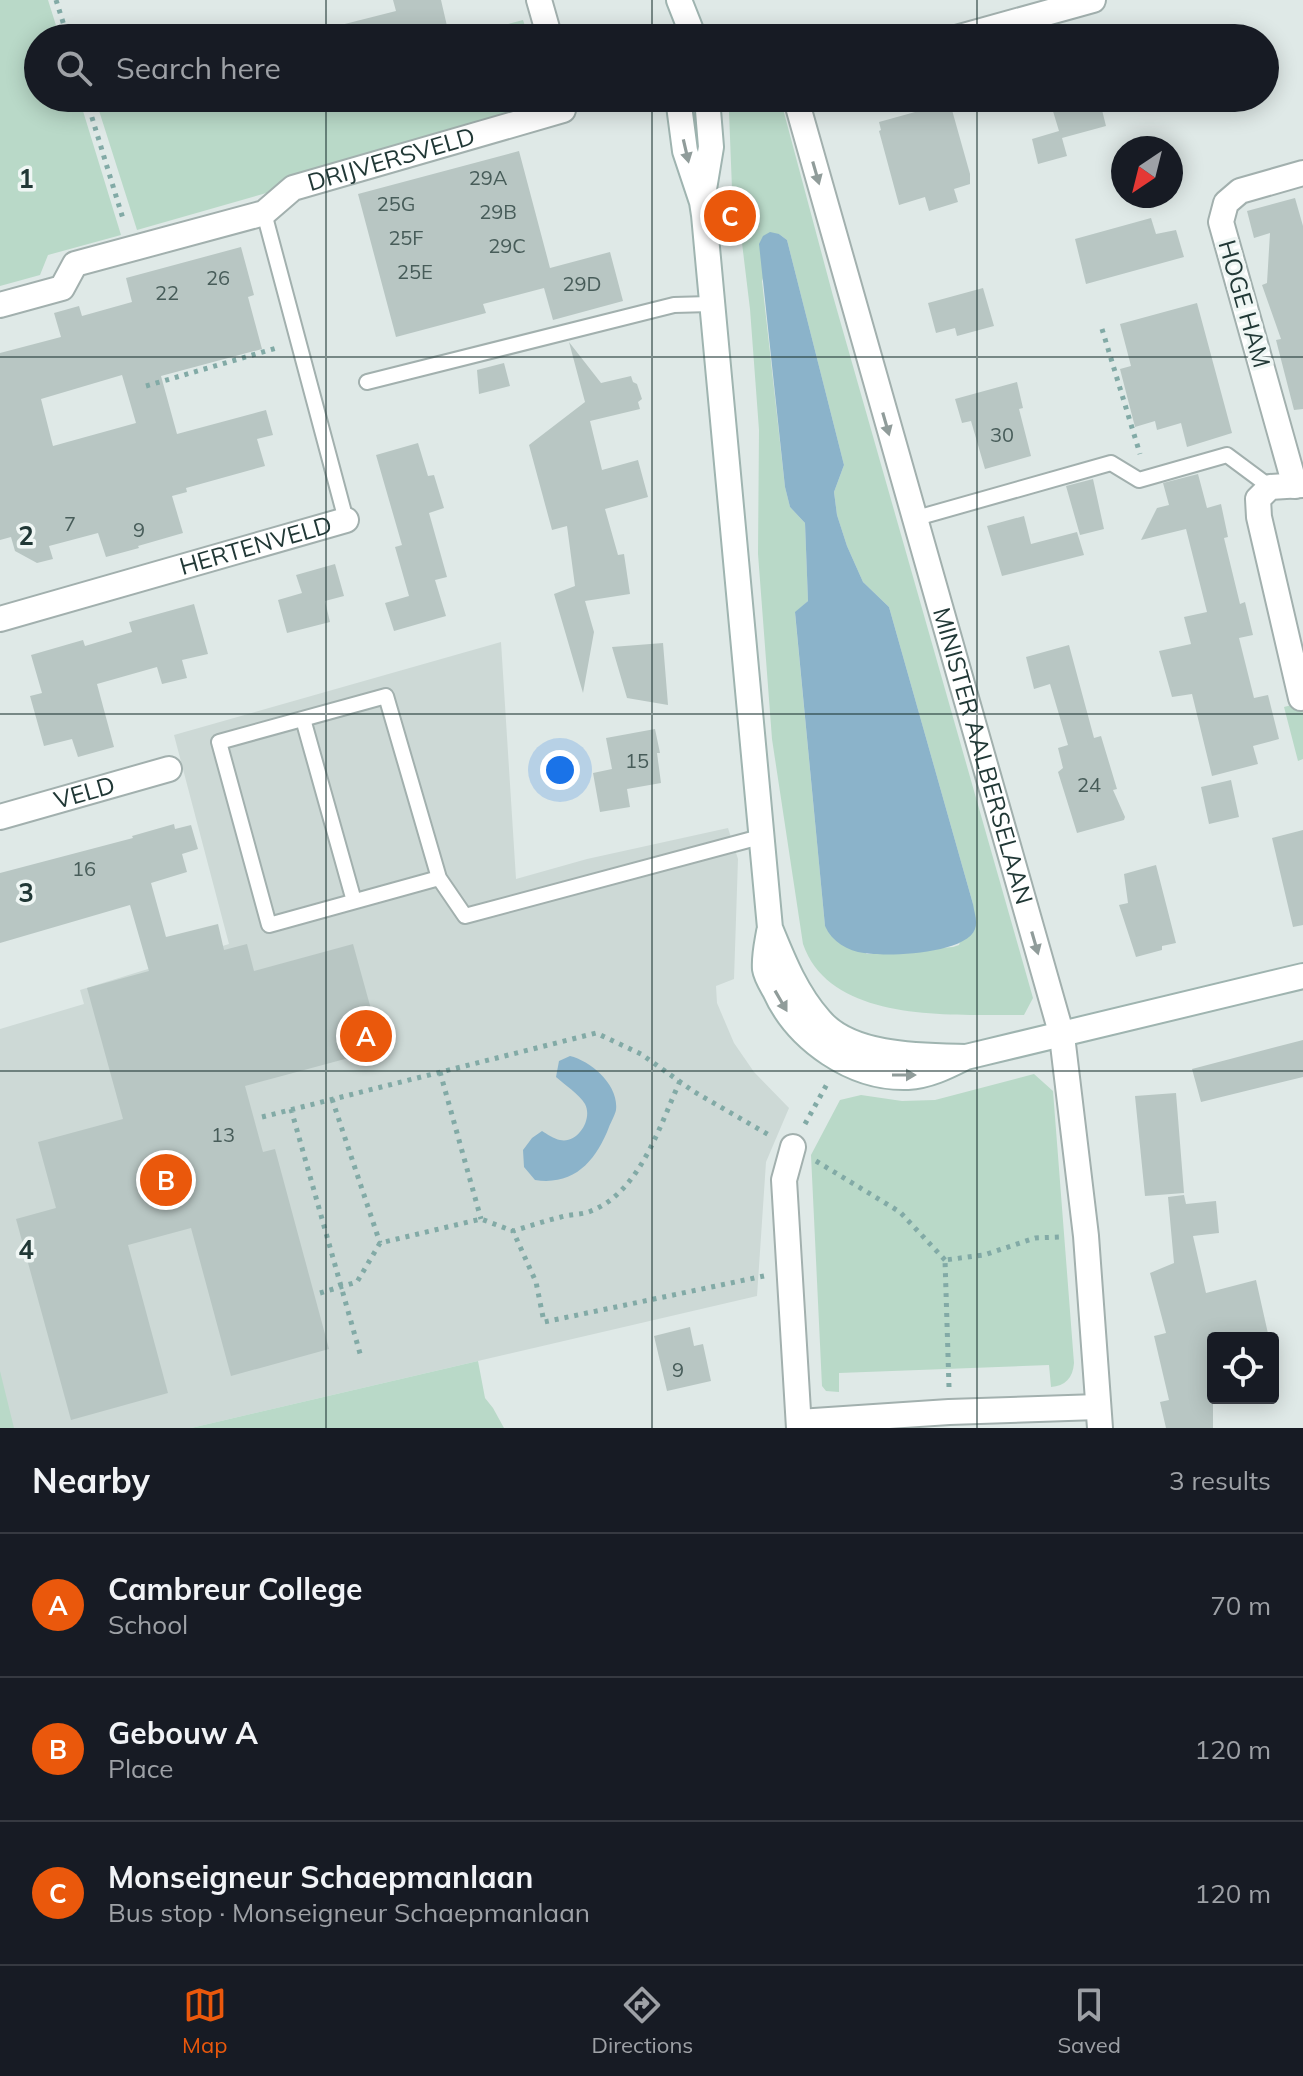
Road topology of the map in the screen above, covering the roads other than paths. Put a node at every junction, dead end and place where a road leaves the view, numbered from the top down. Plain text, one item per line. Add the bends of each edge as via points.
1 (539, 0) edge
2 (1093, 0) edge
3 (679, 2) edge
4 (546, 24) edge
5 (677, 24) edge
6 (688, 24) edge
7 (1006, 24) edge
8 (556, 112) edge
9 (680, 112) edge
10 (708, 112) edge
11 (800, 112) edge
12 (1303, 173) edge
13 (702, 202) junction
14 (264, 213) junction
15 (710, 304) junction
16 (0, 305) edge
17 (367, 382) dead end
18 (1299, 486) edge
19 (1270, 487) junction
20 (913, 519) junction
21 (346, 520) joint
22 (0, 619) edge
23 (1301, 698) edge
24 (303, 719) junction
25 (169, 769) dead end
26 (0, 817) edge
27 (760, 837) junction
28 (439, 878) junction
29 (354, 901) junction
30 (1303, 976) edge
31 (1062, 1036) junction
32 (793, 1147) road end
33 (1099, 1417) edge
34 (799, 1425) edge

1 - 4 street
2 - 7 street
3 - 5 street
3 - 6 street
8 - 14 street, DRIJVERSVELD via 293,188
9 -> 13 street via 685,151
10 - 13 street via 711,147
11 -> 20 street, MINISTER AALBERSELAAN
12 - 18 street, HOGE HAM via 1240,191 1226,203 1221,222
13 - 15 street
14 - 16 street, DRIJVERSVELD via 75,264 62,288
14 - 21 lane, HERTENVELD
15 - 17 lane via 674,305
15 - 27 street
18 - 19 street, HOGE HAM
19 - 20 lane via 1227,455 1139,480 1111,463
19 - 23 street via 1258,499 1259,517
20 -> 31 street, MINISTER AALBERSELAAN
21 - 22 street, HERTENVELD
24 - 28 lane via 386,696
24 - 29 lane
24 - 29 lane via 219,742 269,925
25 - 26 street, VELD
27 - 28 lane via 465,916
27 - 31 street via 770,928 788,973 847,1051 966,1057
28 - 29 lane
30 - 31 street
31 - 33 street, MINISTER AALBERSELAAN via 1086,1236
32 - 34 street via 784,1180
33 - 34 street via 949,1412

